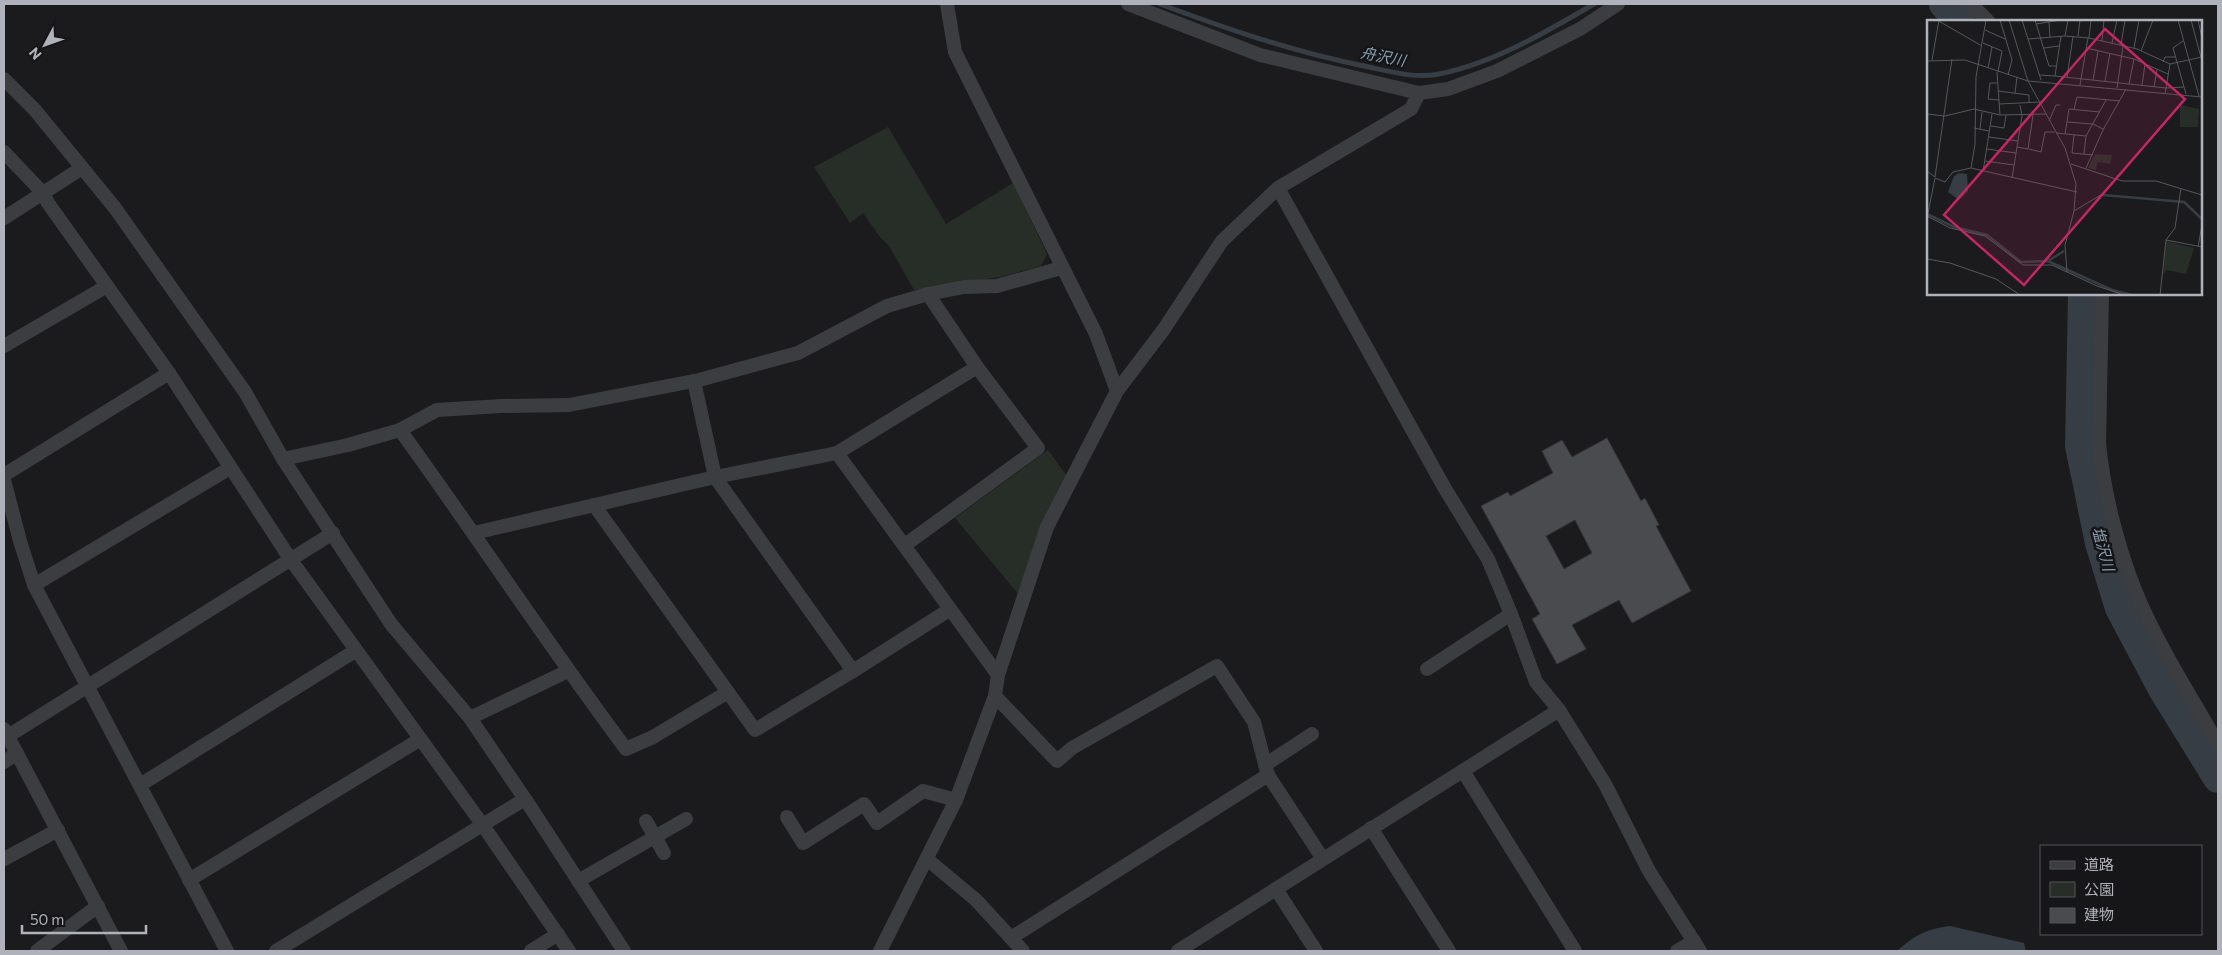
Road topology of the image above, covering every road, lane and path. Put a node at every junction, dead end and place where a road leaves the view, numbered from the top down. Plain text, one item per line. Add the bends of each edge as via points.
1 (947, 4) edge
2 (1128, 4) edge
3 (1618, 4) edge
4 (1971, 4) edge
5 (1987, 20) edge
6 (4, 79) edge
7 (1419, 93) junction
8 (4, 152) edge
9 (82, 168) junction
10 (1278, 188) junction
11 (43, 193) junction
12 (4, 218) edge
13 (1061, 268) junction
14 (107, 286) junction
15 (928, 294) junction
16 (2102, 295) edge
17 (4, 346) edge
18 (977, 367) junction
19 (169, 373) junction
20 (694, 381) junction
21 (1117, 391) junction
22 (400, 430) junction
23 (837, 453) junction
24 (283, 459) junction
25 (230, 468) junction
26 (4, 475) edge
27 (715, 477) junction
28 (4, 480) edge
29 (594, 505) junction
30 (333, 533) junction
31 (474, 533) junction
32 (905, 545) junction
33 (291, 560) junction
34 (34, 585) junction
35 (949, 610) junction
36 (1511, 614) junction
37 (355, 651) junction
38 (1427, 668) dead end
39 (568, 671) junction
40 (854, 671) junction
41 (998, 675) junction
42 (87, 687) junction
43 (728, 692) junction
44 (995, 696) junction
45 (1559, 710) junction
46 (470, 718) junction
47 (6, 732) edge
48 (1312, 734) dead end
49 (419, 740) junction
50 (2218, 744) edge
51 (17, 753) junction
52 (4, 762) edge
53 (1266, 770) junction
54 (1463, 770) junction
55 (140, 785) junction
56 (525, 799) junction
57 (956, 800) junction
58 (787, 817) dead end
59 (686, 819) dead end
60 (646, 821) dead end
61 (482, 824) junction
62 (1371, 828) junction
63 (58, 830) junction
64 (655, 837) junction
65 (664, 853) dead end
66 (4, 859) edge
67 (927, 859) junction
68 (1323, 859) junction
69 (189, 880) junction
70 (578, 881) junction
71 (1276, 889) junction
72 (98, 906) junction
73 (558, 934) junction
74 (1011, 938) junction
75 (1697, 946) edge
76 (38, 951) edge
77 (121, 951) edge
78 (227, 951) edge
79 (276, 951) edge
80 (532, 951) edge
81 (569, 951) edge
82 (624, 951) edge
83 (880, 951) edge
84 (1023, 951) edge
85 (1178, 951) edge
86 (1316, 951) edge
87 (1449, 951) edge
88 (1574, 951) edge
89 (1678, 951) edge

1 - 13 street via 955,52
2 - 7 street via 1260,55
3 - 7 street via 1580,29 1497,72 1448,89
4 - 5 street
6 - 9 street via 35,110
7 - 10 street via 1411,108
8 - 11 street
9 - 11 street
9 - 24 street via 116,208 245,392
10 - 21 street via 1222,241 1164,329
10 - 36 street via 1444,487 1488,559
11 - 12 street
11 - 14 street
13 - 15 street via 997,286 964,287
13 - 21 street via 1096,334
14 - 17 street
14 - 19 street
15 - 18 street
15 - 20 street via 887,306 798,353
16 - 50 street via 2099,443 2123,552 2141,604
18 - 23 street
18 - 32 street via 1038,448
19 - 25 street
19 - 26 street
20 - 22 street via 569,405 437,410
20 - 27 street
21 - 41 street via 1047,527
22 - 24 street via 348,446
22 - 31 street
23 - 27 street
23 - 32 street
24 - 30 street
25 - 33 street
25 - 34 street
27 - 29 street
27 - 40 street
28 - 34 street
29 - 31 street
29 - 43 street
30 - 33 street
30 - 46 street via 391,624
31 - 39 street
32 - 35 street
33 - 37 street
33 - 42 street
34 - 42 street
35 - 40 street
35 - 41 street
36 - 38 street
36 - 45 street via 1536,682
37 - 49 street
37 - 55 street
39 - 43 street via 626,749 653,737
39 - 46 street
40 - 43 street via 755,730
41 - 44 street
42 - 47 street
42 - 55 street
44 - 53 street via 1056,761 1072,748 1217,666 1254,722
44 - 57 street
45 - 54 street
45 - 75 street via 1605,784 1649,870
46 - 56 street
47 - 51 street
48 - 53 street
49 - 61 street
49 - 69 street
51 - 52 street
51 - 63 street
53 - 68 street
53 - 74 street
54 - 62 street
54 - 88 street
55 - 69 street
56 - 61 street
56 - 70 street
57 - 58 street via 923,791 877,823 864,804 803,843
57 - 67 street
59 - 64 street
60 - 64 street
61 - 73 street
61 - 79 street
62 - 68 street
62 - 87 street
63 - 66 street
63 - 72 street
64 - 65 street
64 - 70 street
67 - 74 street via 976,900
67 - 83 street
68 - 71 street
69 - 78 street
70 - 82 street
71 - 85 street
71 - 86 street
72 - 76 street
72 - 77 street
73 - 80 street
73 - 81 street
74 - 84 street
75 - 89 street

